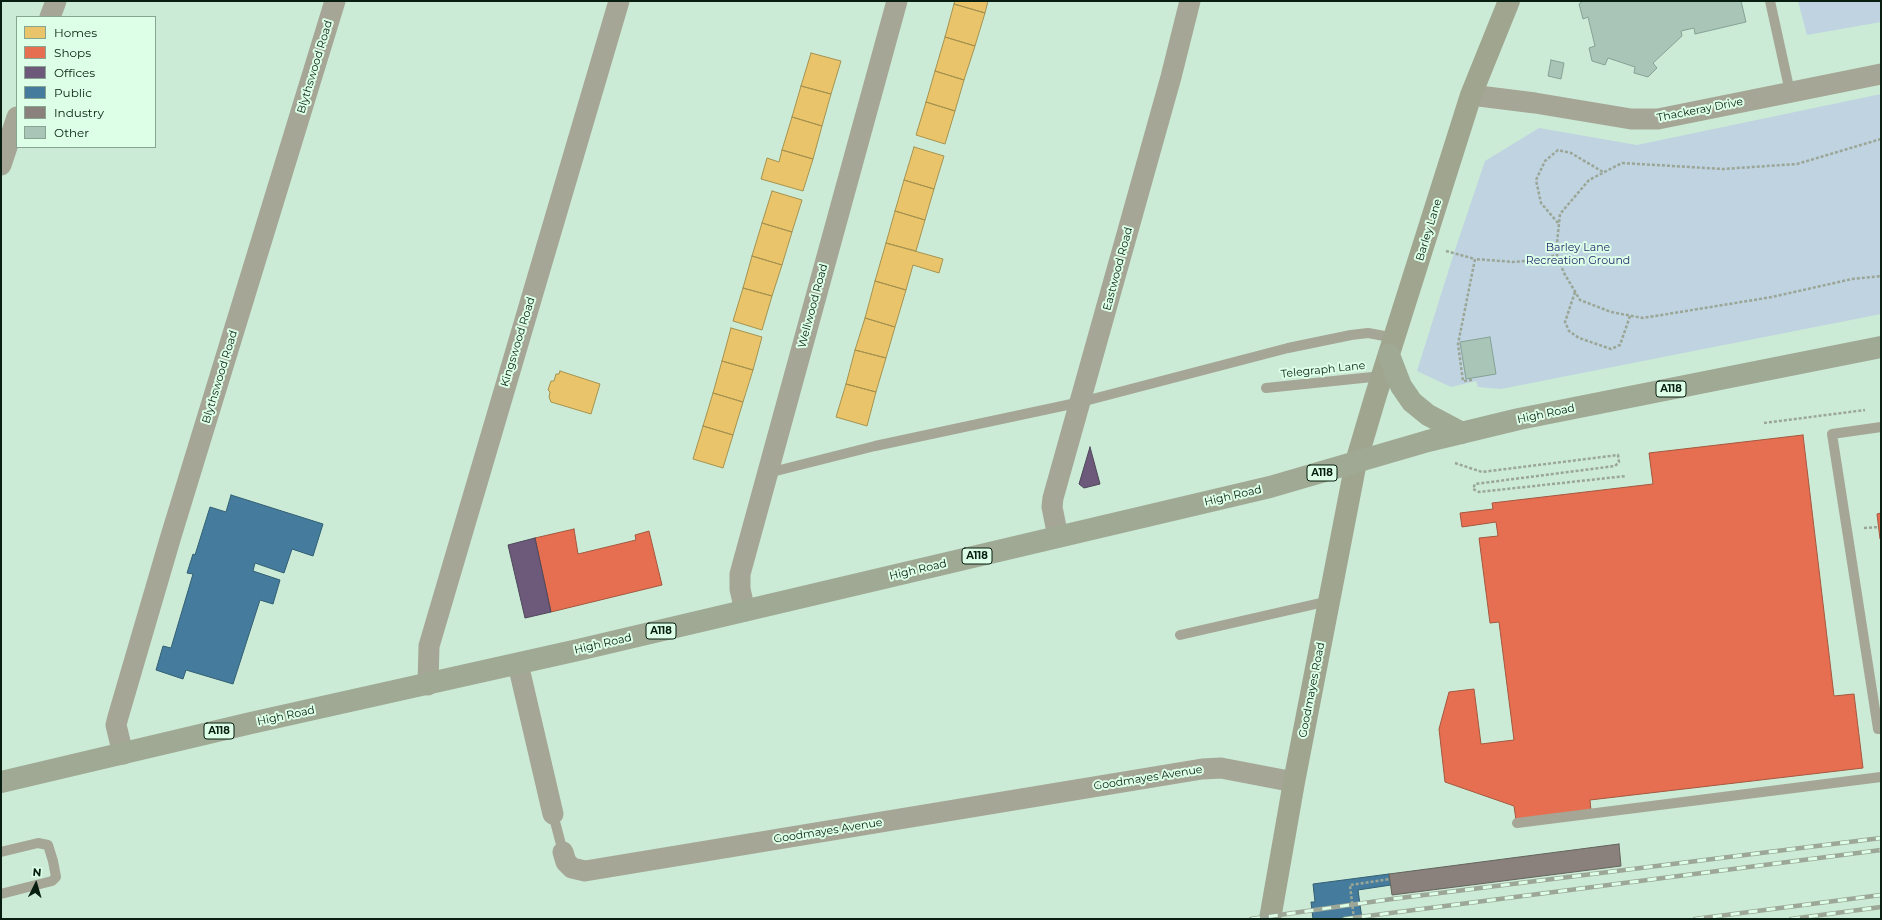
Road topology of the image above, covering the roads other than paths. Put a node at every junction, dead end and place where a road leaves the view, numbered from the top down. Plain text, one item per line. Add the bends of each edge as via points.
1 (56, 1) edge
2 (335, 1) edge
3 (619, 1) edge
4 (897, 1) edge
5 (1190, 1) edge
6 (1509, 1) edge
7 (1770, 1) edge
8 (50, 16) edge
9 (1881, 74) edge
10 (1790, 92) junction
11 (1471, 95) junction
12 (16, 120) edge
13 (1, 165) edge
14 (1392, 347) junction
15 (1881, 347) edge
16 (1382, 376) junction
17 (1266, 388) dead end
18 (1081, 402) junction
19 (1881, 427) edge
20 (1462, 433) junction
21 (1356, 462) junction
22 (768, 473) junction
23 (1058, 537) junction
24 (1329, 601) junction
25 (745, 611) junction
26 (1180, 635) dead end
27 (518, 664) junction
28 (428, 685) junction
29 (1880, 729) edge
30 (123, 754) junction
31 (1881, 777) edge
32 (1, 782) edge
33 (1294, 782) junction
34 (553, 814) joint
35 (1517, 823) dead end
36 (1, 852) edge
37 (563, 852) joint
38 (1, 894) edge
39 (1271, 911) edge

1 - 8 street
2 - 30 street, Blythswood Road via 171,536 116,725
3 - 28 street, Kingswood Road via 429,646
4 - 22 street, Wellwood Road
5 - 18 street, Eastwood Road
6 - 11 main road, Barley Lane
7 - 10 lane
9 - 10 street, Thackeray Drive
10 - 11 street, Thackeray Drive via 1651,119 1631,119
11 - 14 main road, Barley Lane
12 - 13 street
14 - 16 main road, Barley Lane
14 - 18 lane via 1368,333 1351,335 1288,348
14 - 20 main road via 1401,386 1412,402 1428,415
15 - 20 main road, High Road / A118 via 1527,417
16 - 17 lane, Telegraph Lane
16 - 21 main road, Barley Lane
18 - 22 lane via 875,446
18 - 23 street, Eastwood Road via 1053,498 1052,507
19 - 29 lane via 1832,434
20 - 21 main road, High Road / A118
21 - 23 main road, High Road / A118 via 1270,488
21 - 24 main road, Goodmayes Road
22 - 25 street, Wellwood Road via 740,574 740,589
23 - 25 main road, High Road / A118
24 - 26 lane
24 - 33 main road, Goodmayes Road
25 - 27 main road, High Road / A118
27 - 28 main road, High Road / A118
27 - 34 street, Goodmayes Avenue
28 - 30 main road, High Road / A118
30 - 32 main road, High Road / A118
31 - 35 lane
33 - 37 street, Goodmayes Avenue via 1221,768 1202,769 584,871 572,868 566,862
33 - 39 main road, Goodmayes Road
34 - 37 lane, Goodmayes Avenue
36 - 38 lane via 38,843 48,845 56,877 52,882

